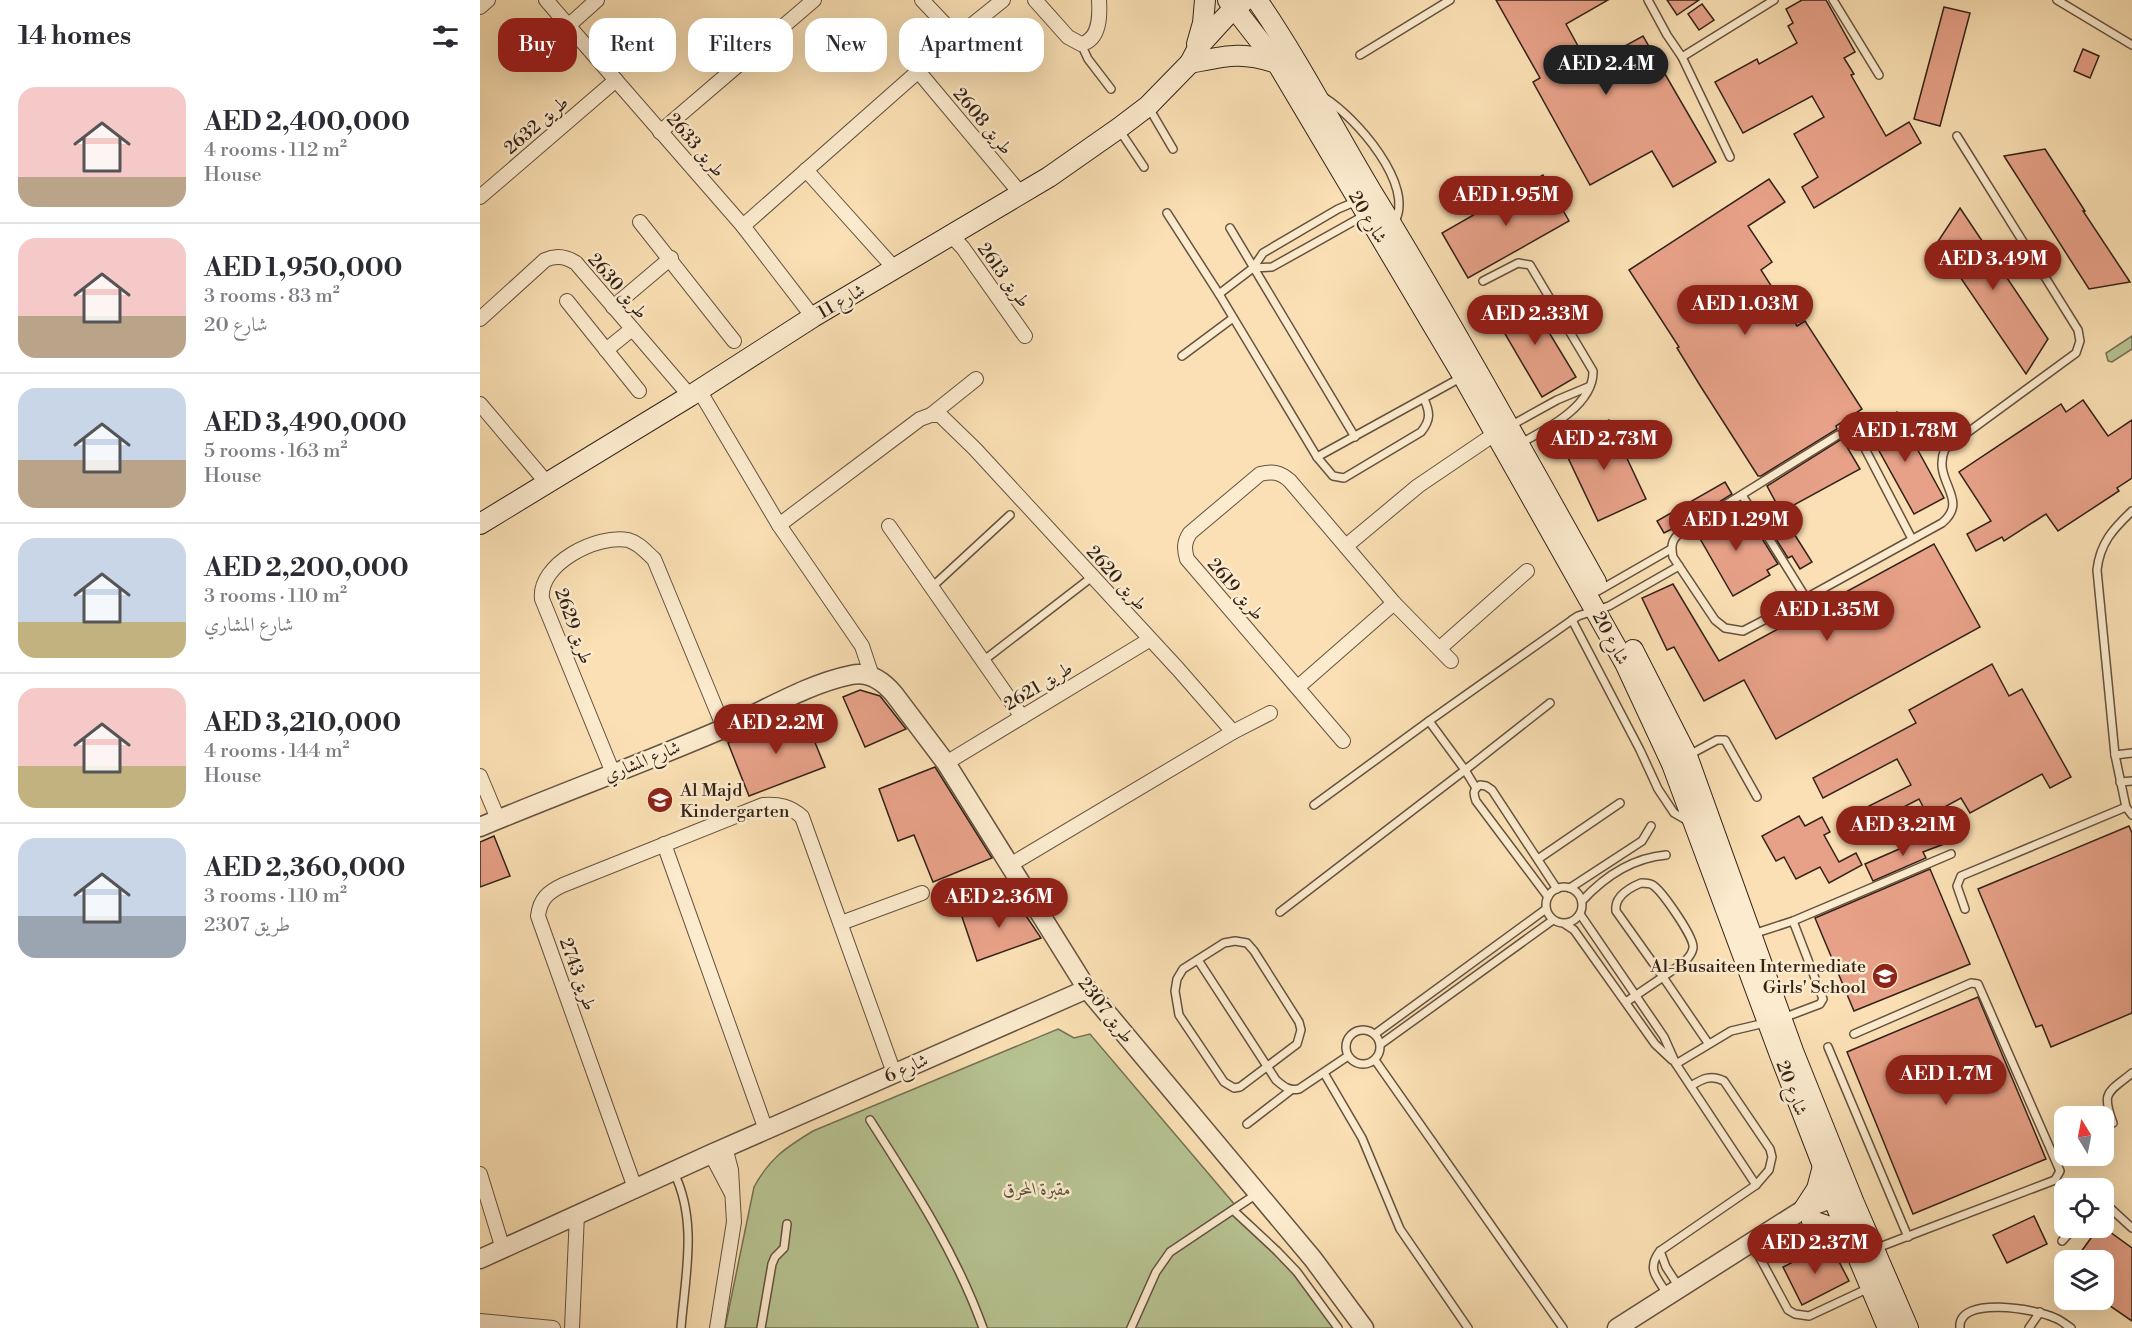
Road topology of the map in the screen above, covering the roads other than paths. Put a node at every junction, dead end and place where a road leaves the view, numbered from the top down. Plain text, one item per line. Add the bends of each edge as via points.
1 (488, 0) edge
2 (546, 0) edge
3 (597, 0) edge
4 (814, 0) edge
5 (922, 0) edge
6 (1003, 0) edge
7 (1035, 0) edge
8 (1099, 0) edge
9 (1205, 0) edge
10 (1257, 0) edge
11 (1450, 0) edge
12 (1648, 0) edge
13 (1774, 0) edge
14 (1833, 0) edge
15 (2057, 0) edge
16 (1242, 4) edge
17 (480, 7) edge
18 (561, 18) edge
19 (577, 18) edge
20 (939, 18) edge
21 (981, 18) edge
22 (577, 36) edge
23 (1081, 44) junction
24 (2132, 45) edge
25 (1360, 55) dead end
26 (1682, 57) junction
27 (1190, 63) junction
28 (1277, 63) junction
29 (917, 72) edge
30 (919, 72) edge
31 (1879, 75) dead end
32 (616, 80) junction
33 (1111, 89) dead end
34 (1315, 91) junction
35 (1148, 106) junction
36 (1119, 128) junction
37 (660, 132) junction
38 (1957, 136) dead end
39 (1173, 149) dead end
40 (1730, 157) dead end
41 (1144, 168) dead end
42 (806, 170) junction
43 (1021, 194) junction
44 (480, 197) edge
45 (1366, 204) junction
46 (1167, 213) dead end
47 (640, 222) dead end
48 (1393, 225) junction
49 (742, 226) junction
50 (1230, 228) dead end
51 (951, 236) junction
52 (671, 258) junction
53 (1253, 268) junction
54 (895, 269) junction
55 (1483, 281) dead end
56 (1219, 294) junction
57 (567, 302) dead end
58 (614, 307) junction
59 (813, 317) junction
60 (1233, 318) junction
61 (480, 319) edge
62 (632, 329) junction
63 (1025, 336) dead end
64 (734, 341) dead end
65 (606, 350) junction
66 (1182, 356) dead end
67 (1470, 372) junction
68 (976, 379) dead end
69 (1588, 387) junction
70 (639, 391) dead end
71 (694, 393) junction
72 (1424, 399) junction
73 (480, 404) edge
74 (931, 415) junction
75 (1502, 429) junction
76 (1355, 437) junction
77 (1513, 448) junction
78 (1317, 457) junction
79 (547, 483) junction
80 (1742, 495) junction
81 (2132, 511) edge
82 (1010, 515) dead end
83 (480, 524) edge
84 (779, 525) junction
85 (889, 526) dead end
86 (1912, 539) junction
87 (1346, 546) junction
88 (1671, 549) junction
89 (1679, 566) junction
90 (1527, 571) dead end
91 (1092, 577) junction
92 (932, 587) junction
93 (1806, 598) junction
94 (1394, 603) junction
95 (1591, 607) junction
96 (1149, 640) junction
97 (1440, 648) junction
98 (983, 661) junction
99 (1451, 661) dead end
100 (872, 676) junction
101 (1299, 687) junction
102 (1550, 703) dead end
103 (1270, 713) dead end
104 (1022, 717) junction
105 (1429, 721) junction
106 (724, 728) junction
107 (1233, 732) junction
108 (1343, 741) dead end
109 (2132, 753) edge
110 (2115, 755) junction
111 (1687, 756) junction
112 (946, 764) junction
113 (1465, 770) junction
114 (613, 773) junction
115 (480, 776) edge
116 (2132, 781) edge
117 (2121, 782) junction
118 (1476, 788) junction
119 (1757, 797) dead end
120 (1620, 803) dead end
121 (1314, 805) dead end
122 (2126, 807) junction
123 (2132, 815) edge
124 (498, 819) junction
125 (1694, 825) junction
126 (1651, 826) dead end
127 (480, 827) edge
128 (664, 844) junction
129 (1951, 854) dead end
130 (1666, 855) dead end
131 (1538, 859) junction
132 (1010, 865) junction
133 (1570, 888) junction
134 (1557, 889) junction
135 (922, 893) dead end
136 (1548, 897) junction
137 (1582, 902) junction
138 (1546, 909) junction
139 (1965, 909) dead end
140 (1280, 912) dead end
141 (1581, 914) junction
142 (1553, 920) junction
143 (1793, 921) junction
144 (841, 923) junction
145 (1565, 924) junction
146 (1751, 935) junction
147 (1198, 960) junction
148 (1663, 976) junction
149 (1087, 988) junction
150 (1637, 995) junction
151 (1626, 1002) junction
152 (1774, 1020) junction
153 (1375, 1034) junction
154 (1854, 1034) dead end
155 (1708, 1043) junction
156 (1381, 1044) junction
157 (1828, 1047) dead end
158 (1348, 1056) junction
159 (1375, 1060) junction
160 (1676, 1064) junction
161 (1268, 1066) junction
162 (2132, 1072) edge
163 (894, 1073) junction
164 (1324, 1073) junction
165 (1691, 1086) junction
166 (1291, 1090) junction
167 (2107, 1106) edge
168 (870, 1120) dead end
169 (1247, 1124) dead end
170 (766, 1130) junction
171 (718, 1151) junction
172 (1823, 1166) junction
173 (673, 1171) junction
174 (480, 1174) edge
175 (1756, 1185) junction
176 (635, 1188) junction
177 (1258, 1193) junction
178 (1844, 1201) junction
179 (1233, 1210) junction
180 (2114, 1212) edge
181 (577, 1214) junction
182 (1808, 1215) junction
183 (787, 1224) dead end
184 (2132, 1228) edge
185 (1908, 1237) junction
186 (1759, 1238) junction
187 (2065, 1238) edge
188 (2062, 1241) dead end
189 (1854, 1244) junction
190 (503, 1249) junction
191 (1875, 1249) junction
192 (1659, 1251) junction
193 (480, 1259) edge
194 (1872, 1287) junction
195 (1673, 1291) junction
196 (2040, 1312) junction
197 (480, 1321) edge
198 (553, 1328) edge
199 (572, 1328) edge
200 (681, 1328) edge
201 (717, 1328) edge
202 (761, 1328) edge
203 (983, 1328) edge
204 (1131, 1328) edge
205 (1338, 1328) edge
206 (1364, 1328) edge
207 (1468, 1328) edge
208 (1563, 1328) edge
209 (1617, 1328) edge
210 (1888, 1328) edge
211 (1908, 1328) edge
212 (1960, 1328) edge
213 (2029, 1328) edge
214 (2071, 1328) edge

1 - 17 street
2 - 18 street, طريق 2633
3 - 19 street
4 - 37 street
5 - 20 street
6 - 21 street
7 - 23 street via 1068,37
8 - 23 street via 1094,37
9 - 27 main road via 1203,23
10 - 34 main road, شارع 20
11 - 25 lane
12 - 26 lane
13 - 26 lane
14 - 31 lane
15 - 24 lane
16 - 27 main road, شارع 11 via 1207,55
16 - 28 main road, شارع 20
22 - 32 street, طريق 2633
23 - 33 lane
26 - 40 lane
27 - 28 main road via 1240,55
27 - 35 main road, شارع 11
28 - 45 main road, شارع 20
29 - 42 street
30 - 43 street, طريق 2608
32 - 37 street, طريق 2633
32 - 44 street, طريق 2632
34 - 45 main road, شارع 20
34 - 48 lane via 1356,123 1380,155 1398,191 1400,209
35 - 36 main road, شارع 11
35 - 39 lane
36 - 41 lane
36 - 43 main road, شارع 11
37 - 49 street, طريق 2633
38 - 86 lane via 2075,325 2080,341 2076,353 1945,449 1941,471 1953,497 1953,508 1942,523
42 - 49 street
42 - 54 street
43 - 51 main road, شارع 11
45 - 48 main road, شارع 20
45 - 53 lane via 1272,267
45 - 53 lane via 1338,209 1263,253
45 - 67 main road, شارع 20
46 - 56 lane
47 - 52 street
48 - 67 main road, شارع 20
49 - 59 street, طريق 2633
50 - 53 lane
51 - 54 main road, شارع 11
51 - 63 street, طريق 2613
52 - 58 street
52 - 64 street
53 - 56 lane
53 - 76 lane
54 - 59 main road, شارع 11
55 - 69 lane via 1518,263 1525,262 1533,268 1591,366 1593,376
56 - 60 lane
57 - 65 street
58 - 61 street, طريق 2630 via 576,263 564,257 551,257
58 - 62 street, طريق 2630
59 - 71 main road, شارع 11
60 - 66 lane
60 - 78 lane
62 - 65 street
62 - 71 street, طريق 2630
65 - 70 street
67 - 72 lane
67 - 75 main road, شارع 20
68 - 74 street
69 - 75 lane
69 - 77 lane via 1571,413
71 - 79 main road, شارع 11
71 - 84 street, طريق 2630
72 - 76 lane
72 - 78 lane via 1429,416 1421,432 1344,478 1333,476
73 - 79 street
74 - 84 street via 920,419
74 - 91 street, طريق 2620 via 945,417
75 - 77 main road, شارع 20
75 - 87 street via 1418,486
76 - 78 lane
77 - 95 main road, شارع 20
79 - 83 main road, شارع 11
80 - 86 lane via 1839,435 1852,434 1862,443
80 - 88 lane via 1680,533
80 - 93 lane
81 - 110 lane via 2104,541 2097,570
82 - 92 lane
84 - 100 street, طريق 2630 via 862,646
85 - 92 street
86 - 93 lane
87 - 94 street, طريق 2619
87 - 101 street, طريق 2619 via 1290,480 1271,471 1260,474 1185,541 1187,559
88 - 89 lane
88 - 95 lane
89 - 93 lane via 1715,620 1731,630 1749,628
89 - 95 lane
90 - 97 street
91 - 96 street, طريق 2620
91 - 98 lane
92 - 98 street
94 - 97 street, طريق 2619
94 - 101 street
95 - 105 lane
95 - 111 main road, شارع 20
95 - 125 main road, شارع 20 via 1625,663 1672,764
95 - 125 lane via 1640,750 1658,789 1674,813
96 - 104 street, طريق 2621
96 - 107 street, طريق 2620
97 - 99 street, طريق 2619
98 - 104 street
100 - 106 street, شارع المشاري via 853,675 816,686
100 - 112 street, طريق 2307 via 886,684
101 - 108 street, طريق 2619
102 - 113 lane
103 - 107 street
104 - 112 street, طريق 2621
105 - 113 lane
105 - 121 lane
106 - 114 street, شارع المشاري
106 - 114 street, طريق 2629 via 654,559 628,540 584,547 563,560 546,579 541,588 542,599
107 - 132 street
109 - 110 lane
110 - 117 lane
111 - 119 lane via 1718,740 1725,741
111 - 146 main road, شارع 20
112 - 132 street, طريق 2307
113 - 118 lane
113 - 140 lane
114 - 124 street, شارع المشاري
115 - 124 street
116 - 117 lane
117 - 122 lane
118 - 131 lane via 1480,785 1492,790
118 - 136 lane via 1476,801
120 - 131 lane
122 - 123 lane
122 - 139 lane via 1964,874 1957,886
124 - 127 street, شارع المشاري
125 - 152 main road, شارع 20
126 - 133 lane via 1642,841
128 - 144 street, طريق 2743 via 763,805 794,809 802,817
128 - 170 street
128 - 176 street, طريق 2743 via 552,891 543,898 538,916
129 - 143 lane
130 - 137 lane via 1648,857 1623,868
131 - 134 lane
132 - 149 street, طريق 2307
133 - 134 lane
133 - 137 lane
134 - 136 lane
135 - 144 street
136 - 138 lane
137 - 141 lane
138 - 142 lane
138 - 153 lane
141 - 145 lane
141 - 150 lane
142 - 145 lane
142 - 156 lane
143 - 146 lane
143 - 152 lane via 1823,999 1820,1004
144 - 163 street, طريق 2743
145 - 151 lane via 1574,930
146 - 152 main road, شارع 20
147 - 161 lane
147 - 161 lane via 1184,969 1178,979 1174,991 1179,1015 1228,1085 1239,1086
147 - 161 lane via 1224,943 1235,941 1247,943 1254,951 1301,1030 1297,1044
148 - 148 lane via 1690,957 1694,947 1687,929 1654,886 1641,883 1618,897 1616,910
148 - 150 lane
148 - 155 lane
149 - 163 street, شارع 6
149 - 177 street, طريق 2307
150 - 151 lane
150 - 160 lane via 1664,1036
151 - 160 lane via 1656,1044
152 - 155 lane via 1731,1031
152 - 172 main road, شارع 20
152 - 178 main road, شارع 20
153 - 156 lane
153 - 158 lane via 1363,1030 1352,1034 1346,1044
154 - 185 lane via 1971,983 1978,984 2060,1168 2055,1180
155 - 160 lane
156 - 159 lane
157 - 185 lane
158 - 159 lane via 1364,1064
158 - 164 lane
159 - 208 lane
160 - 165 lane
161 - 166 lane via 1283,1087
162 - 167 lane via 2111,1090
163 - 170 street, شارع 6
164 - 166 lane
164 - 207 lane via 1362,1138 1400,1229
165 - 175 lane
165 - 175 lane via 1709,1077 1724,1081 1770,1149 1769,1170
166 - 169 lane
168 - 203 lane via 948,1247
170 - 171 street, شارع 6
171 - 173 street, شارع 6
171 - 201 street via 730,1170 734,1222
172 - 178 main road, شارع 20
172 - 182 main road
173 - 176 street, شارع 6
173 - 200 lane via 684,1195 688,1220
174 - 190 street
175 - 192 lane
176 - 181 street, شارع 6
177 - 179 lane
177 - 206 street, طريق 2307
178 - 182 street
178 - 189 main road, شارع 20
178 - 191 main road, شارع 20
179 - 204 lane via 1164,1258
179 - 205 lane via 1297,1272
180 - 184 lane
181 - 190 street, شارع 6
181 - 199 street
182 - 186 street via 1798,1227
182 - 189 main road
183 - 202 lane via 784,1248 772,1264
185 - 191 lane
186 - 194 lane via 1788,1310 1795,1314 1809,1316
186 - 195 street
187 - 188 lane
189 - 194 main road, شارع 20
190 - 193 street, شارع 6
191 - 211 main road, شارع 20
192 - 195 lane
192 - 195 lane via 1653,1260 1654,1275
194 - 210 main road, شارع 20
195 - 209 street
196 - 212 lane via 1999,1307 1972,1310 1965,1312
196 - 213 lane
196 - 214 lane
197 - 198 street

